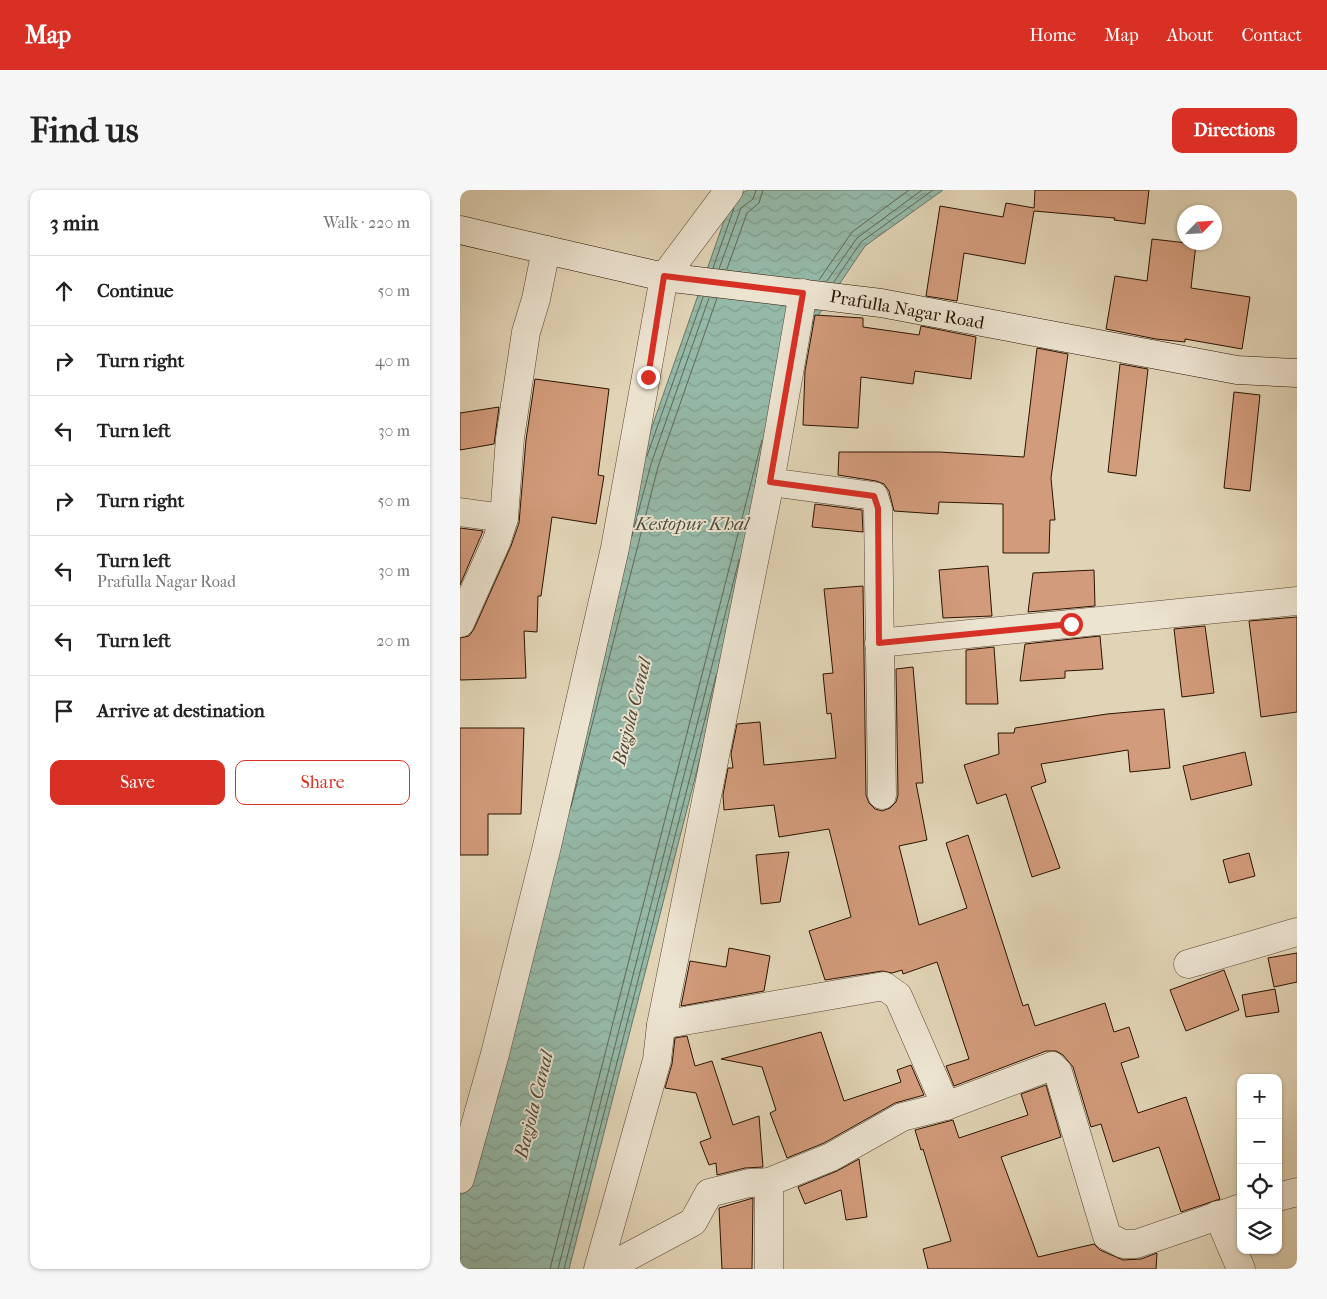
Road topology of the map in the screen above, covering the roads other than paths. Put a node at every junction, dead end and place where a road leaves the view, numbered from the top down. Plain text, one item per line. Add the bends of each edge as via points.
1 (729, 190) edge
2 (460, 230) edge
3 (546, 250) junction
4 (664, 276) junction
5 (803, 293) junction
6 (1297, 373) edge
7 (770, 482) junction
8 (460, 512) edge
9 (504, 518) junction
10 (1297, 601) edge
11 (460, 623) edge
12 (879, 643) junction
13 (882, 794) dead end
14 (1297, 932) edge
15 (1188, 964) dead end
16 (662, 1025) junction
17 (946, 1106) junction
18 (462, 1166) edge
19 (769, 1182) junction
20 (1297, 1192) edge
21 (1282, 1196) edge
22 (1229, 1211) edge
23 (598, 1269) edge
24 (605, 1269) edge
25 (769, 1269) edge
26 (1241, 1269) edge

1 - 4 street
2 - 3 street, Prafulla Nagar Road
3 - 4 street, Prafulla Nagar Road
3 - 9 street via 520,370 510,438
4 - 5 street, Prafulla Nagar Road
4 - 18 street via 615,548 547,846 495,1054
5 - 6 street, Prafulla Nagar Road via 881,303 1236,370
5 - 7 street
7 - 12 street via 874,496 878,508
7 - 16 street
8 - 9 street
9 - 11 street
10 - 12 street
12 - 13 street
14 - 15 street
16 - 17 street via 884,986 898,996
16 - 23 street via 657,1060
17 - 19 street via 902,1117 831,1157
17 - 22 street via 1052,1066 1058,1072 1107,1236 1123,1244 1136,1244
19 - 24 street via 709,1192 693,1222
19 - 25 street
20 - 21 street
22 - 26 street

